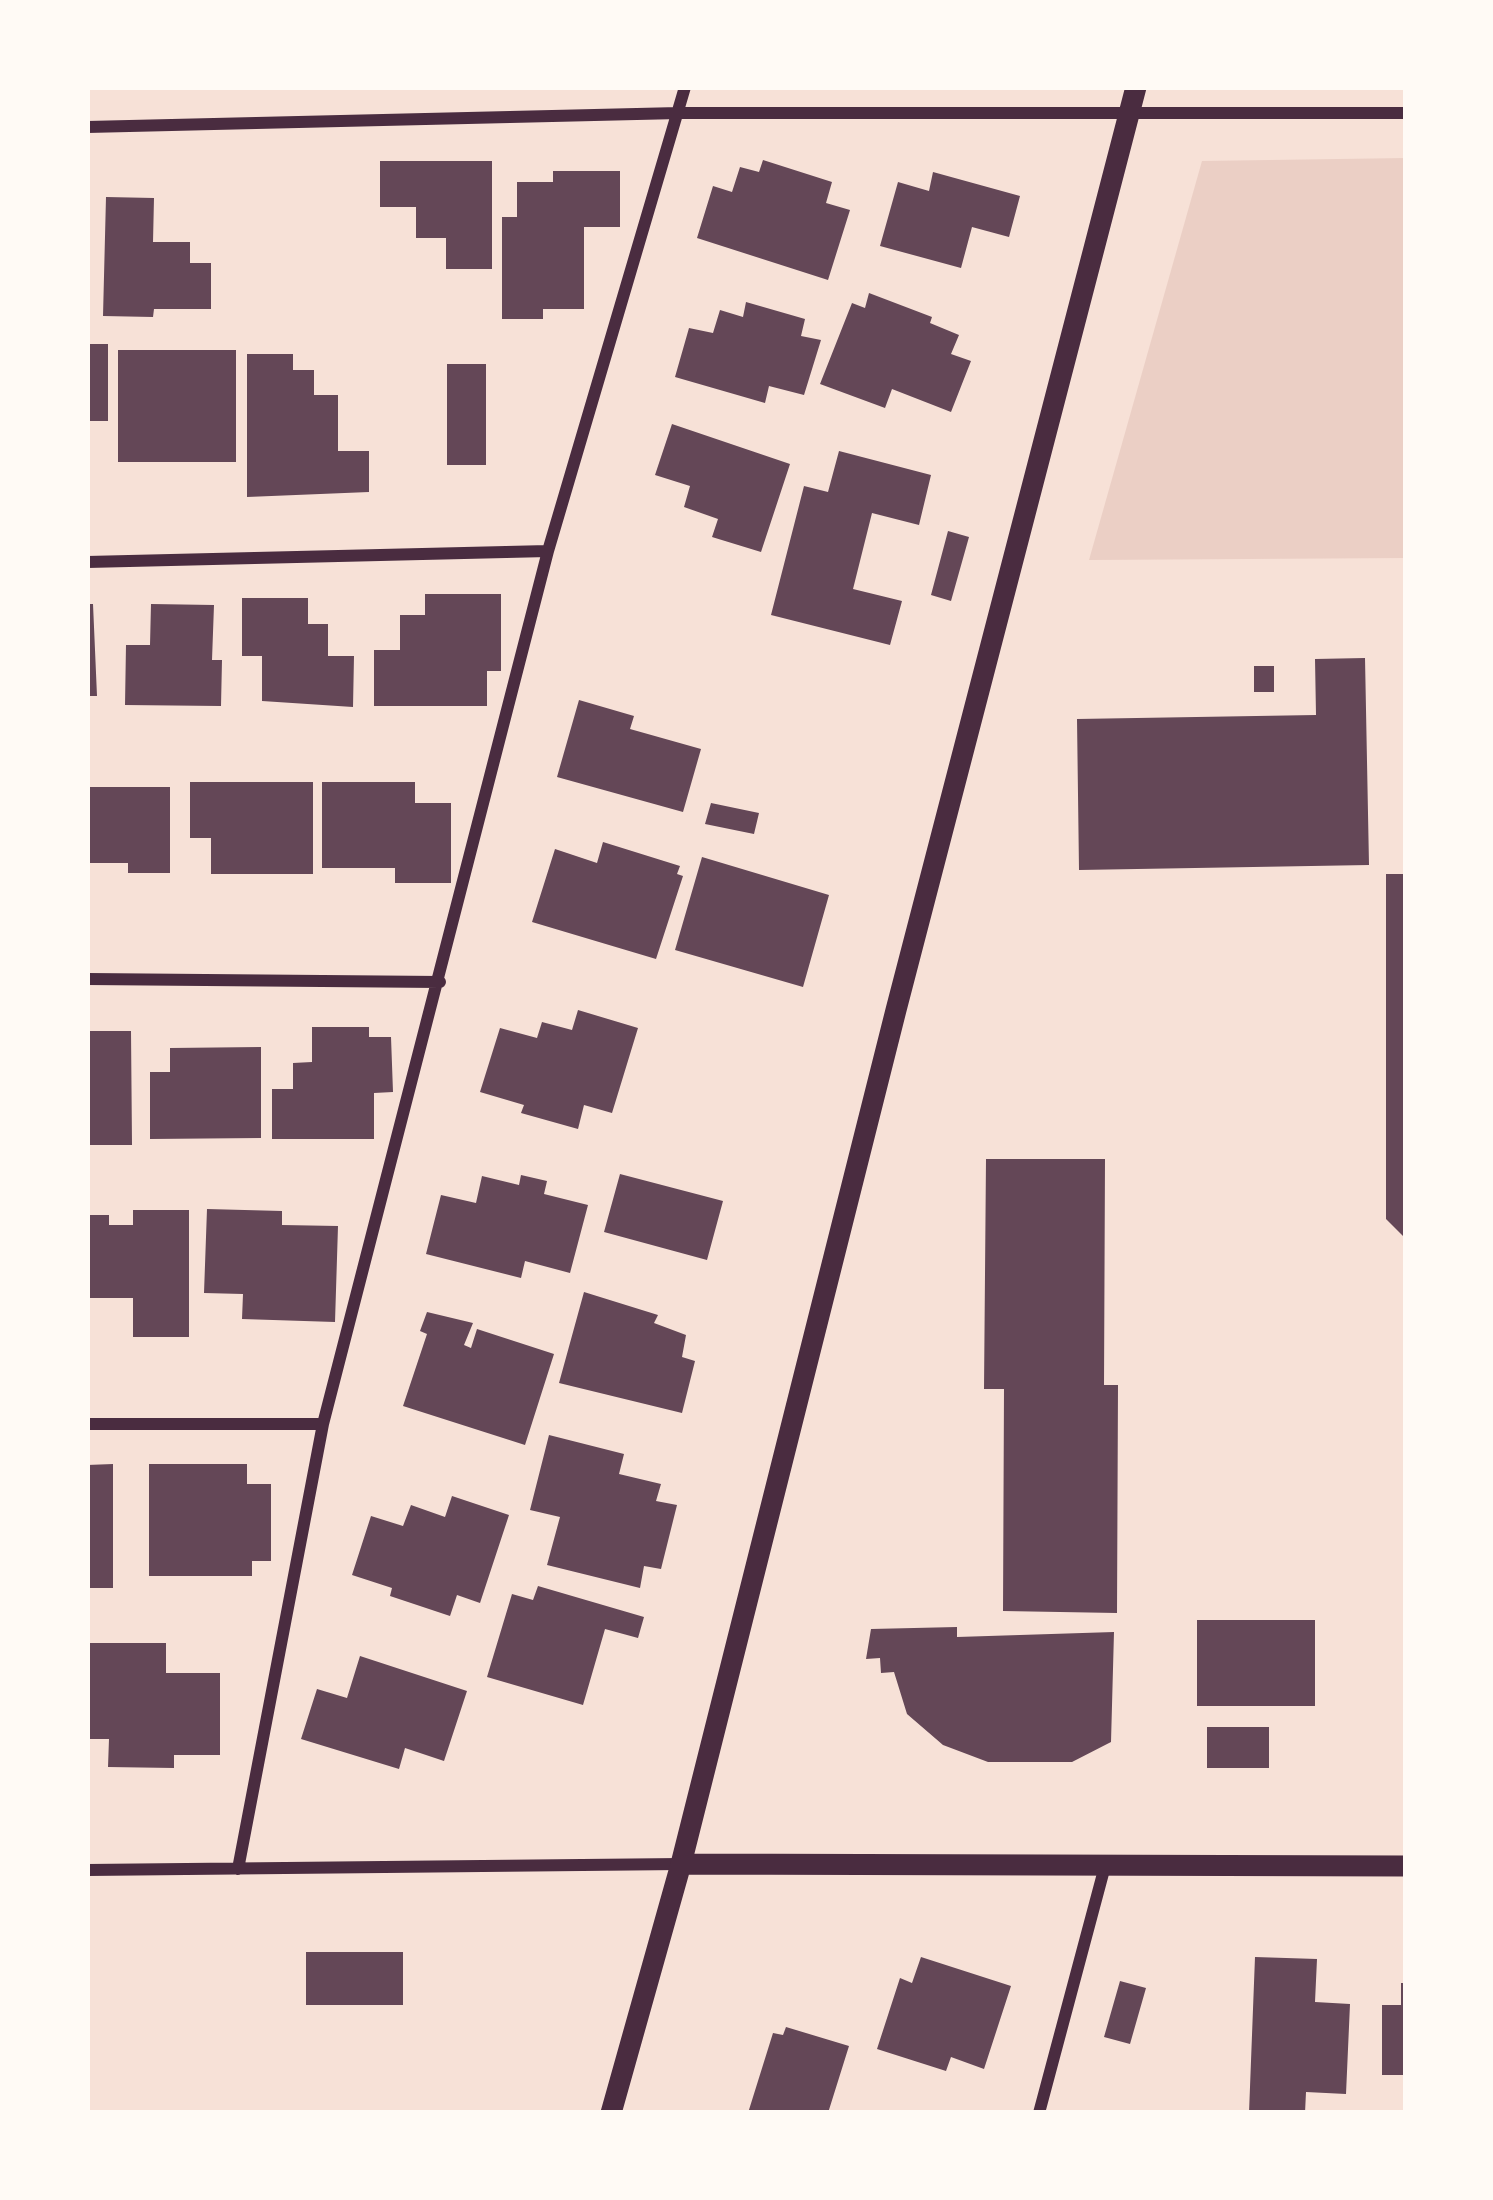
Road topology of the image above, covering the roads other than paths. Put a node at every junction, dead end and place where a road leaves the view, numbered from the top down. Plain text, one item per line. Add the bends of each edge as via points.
1 (686, 87) edge
2 (1136, 87) edge
3 (679, 113) junction
4 (1130, 113) junction
5 (1406, 113) edge
6 (87, 127) edge
7 (548, 550) junction
8 (87, 562) edge
9 (87, 979) edge
10 (440, 982) junction
11 (87, 1424) edge
12 (323, 1424) junction
13 (681, 1864) junction
14 (1105, 1866) junction
15 (1406, 1866) edge
16 (238, 1869) junction
17 (87, 1870) edge
18 (611, 2113) edge
19 (1039, 2113) edge

1 - 3 street
2 - 4 street
3 - 4 street
3 - 6 street
3 - 7 street
4 - 5 street
4 - 13 street
7 - 8 street
7 - 10 street
9 - 10 street
10 - 12 street
11 - 12 street
12 - 16 street
13 - 14 street
13 - 16 street
13 - 18 street
14 - 15 street
14 - 19 street
16 - 17 street

